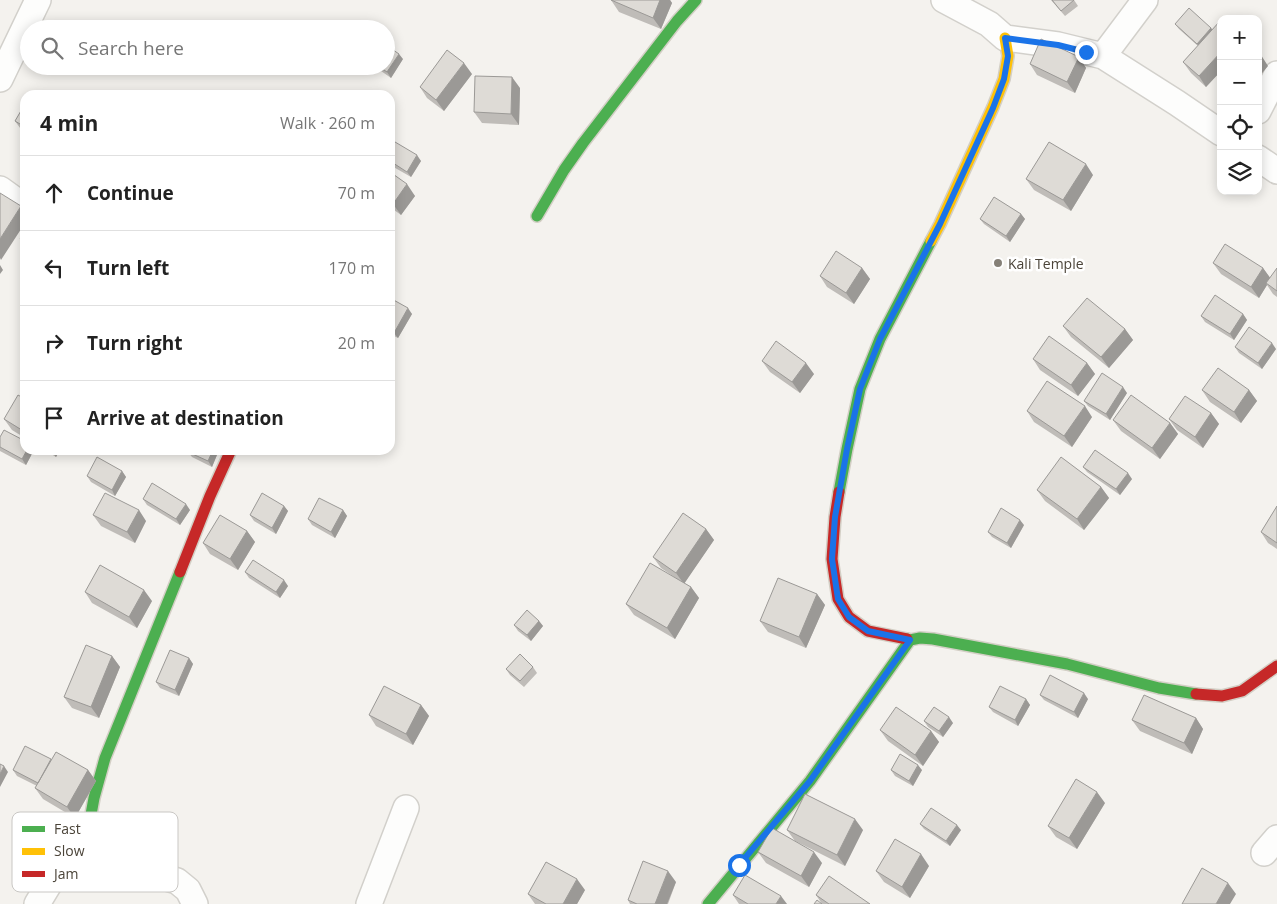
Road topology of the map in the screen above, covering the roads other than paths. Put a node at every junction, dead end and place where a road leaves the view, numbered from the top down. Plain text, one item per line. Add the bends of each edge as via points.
1 (38, 0) edge
2 (696, 0) edge
3 (944, 0) edge
4 (1146, 0) edge
5 (28, 20) edge
6 (20, 37) edge
7 (1005, 38) junction
8 (1103, 56) junction
9 (1277, 74) edge
10 (0, 79) edge
11 (1261, 105) edge
12 (1217, 130) edge
13 (1262, 161) edge
14 (1277, 171) edge
15 (0, 189) edge
16 (20, 203) edge
17 (537, 216) dead end
18 (229, 455) edge
19 (910, 640) junction
20 (1277, 666) edge
21 (406, 808) dead end
22 (91, 812) edge
23 (178, 882) edge
24 (44, 892) edge
25 (37, 904) edge
26 (196, 904) edge
27 (369, 904) edge
28 (708, 904) edge

1 - 5 street
2 - 17 street via 583,143
3 - 7 street via 990,24
4 - 8 street
6 - 10 street
7 - 8 street via 1058,45
7 - 19 street via 1008,56 1004,79 993,108 940,224 880,339 860,389 835,517 832,559 838,599 849,617 868,631
8 - 12 street
9 - 11 street
13 - 14 street
15 - 16 street
18 - 22 street via 105,758
19 - 20 street via 933,639 1067,664 1159,688 1222,696 1242,691
19 - 28 street via 810,781
21 - 27 street
23 - 26 street via 188,890
24 - 25 street

